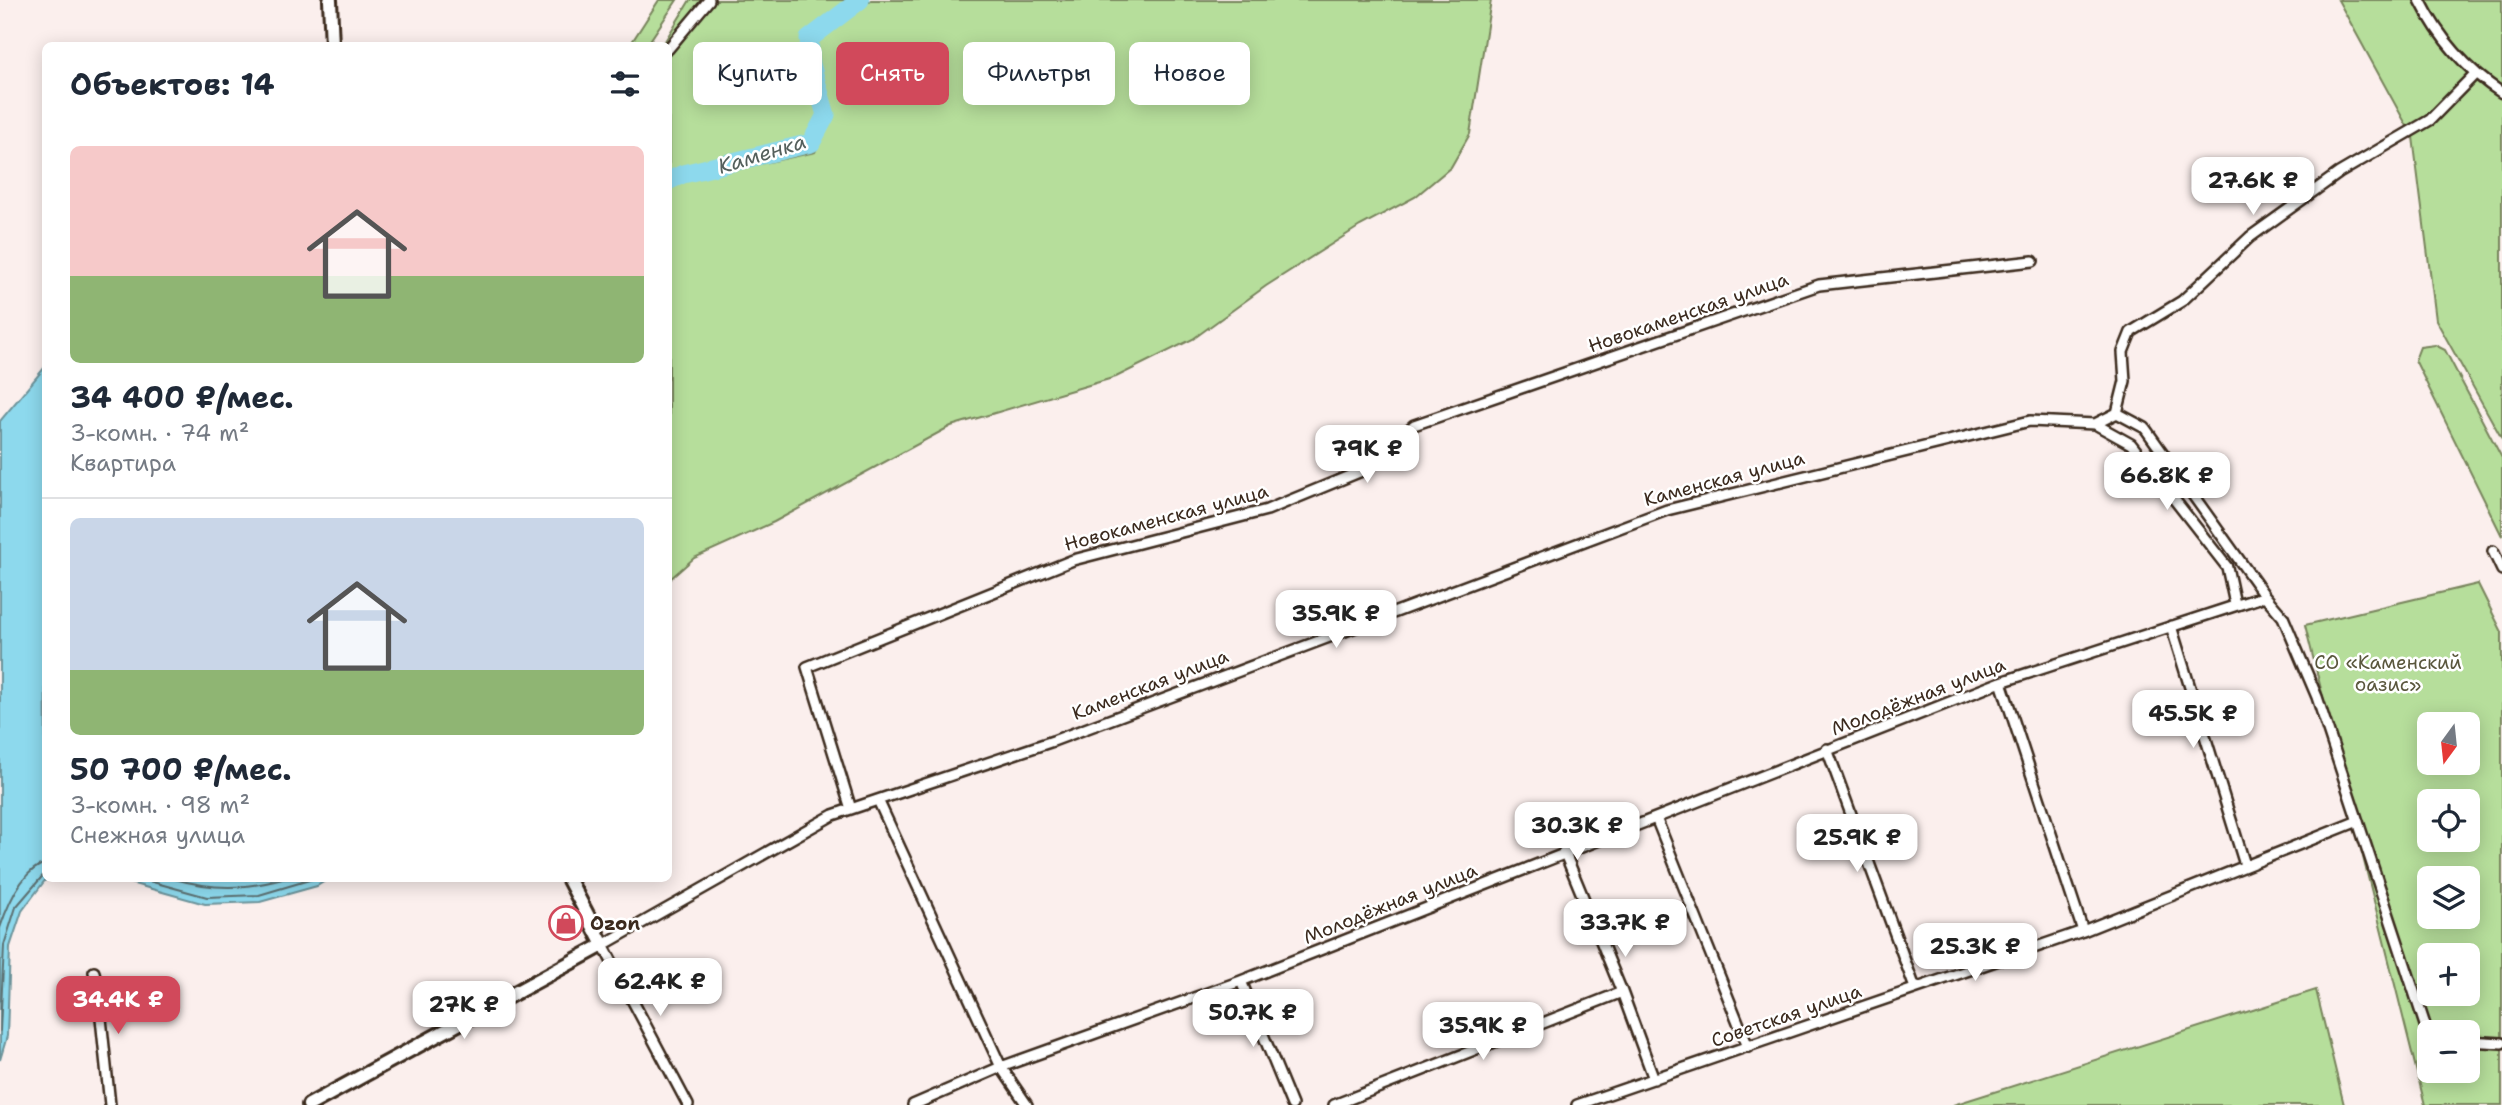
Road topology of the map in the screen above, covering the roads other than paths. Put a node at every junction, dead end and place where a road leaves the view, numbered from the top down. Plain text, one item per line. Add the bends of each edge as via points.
1 (330, 0) edge
2 (709, 0) edge
3 (2420, 0) edge
4 (332, 42) edge
5 (672, 44) edge
6 (2474, 75) junction
7 (2502, 93) edge
8 (2033, 261) dead end
9 (2117, 413) junction
10 (2095, 424) junction
11 (2493, 551) dead end
12 (2502, 570) edge
13 (2265, 596) junction
14 (2235, 604) junction
15 (2171, 626) junction
16 (2001, 682) junction
17 (1827, 749) junction
18 (878, 800) junction
19 (851, 809) junction
20 (1656, 818) junction
21 (2358, 821) junction
22 (1564, 851) junction
23 (2245, 864) junction
24 (570, 882) edge
25 (2083, 931) junction
26 (603, 945) junction
27 (94, 972) dead end
28 (1241, 981) junction
29 (1915, 988) junction
30 (1622, 992) junction
31 (2423, 1020) edge
32 (2480, 1042) edge
33 (2502, 1043) edge
34 (1748, 1048) junction
35 (1001, 1066) junction
36 (1654, 1079) junction
37 (110, 1105) edge
38 (309, 1105) edge
39 (688, 1105) edge
40 (913, 1105) edge
41 (1027, 1105) edge
42 (1292, 1105) edge
43 (1334, 1105) edge
44 (1577, 1105) edge

1 - 4 street
2 - 5 street
3 - 6 street
6 - 7 street
6 - 9 street via 2430,120 2339,173 2250,237 2182,301 2131,332 2123,352 2125,382
8 - 19 street, Новокаменская улица via 1819,285 1414,425 1364,470 1267,510 1073,560 807,667
9 - 10 street
9 - 13 street via 2145,428
10 - 14 street via 2131,444 2160,478 2227,567
10 - 18 street, Каменская улица via 2030,421 1667,510 1053,741
11 - 12 street
13 - 14 street, Молодёжная улица
13 - 21 street via 2283,617 2317,697
14 - 15 street, Молодёжная улица
15 - 16 street, Молодёжная улица
15 - 23 street
16 - 17 street, Молодёжная улица
16 - 25 street
17 - 20 street, Молодёжная улица
17 - 29 street
18 - 19 street, Каменская улица
18 - 35 street
19 - 26 street, Каменская улица
20 - 22 street, Молодёжная улица
20 - 34 street
21 - 23 street, Советская улица
21 - 31 street
22 - 28 street, Молодёжная улица
22 - 30 street
23 - 25 street, Советская улица
24 - 26 street
25 - 29 street, Советская улица
26 - 38 street, Каменская улица
26 - 39 street
27 - 37 street
28 - 35 street, Молодёжная улица
28 - 42 street
29 - 34 street, Советская улица
30 - 36 street
30 - 43 street
32 - 33 street
34 - 36 street, Советская улица
35 - 40 street, Молодёжная улица
35 - 41 street
36 - 44 street, Советская улица

